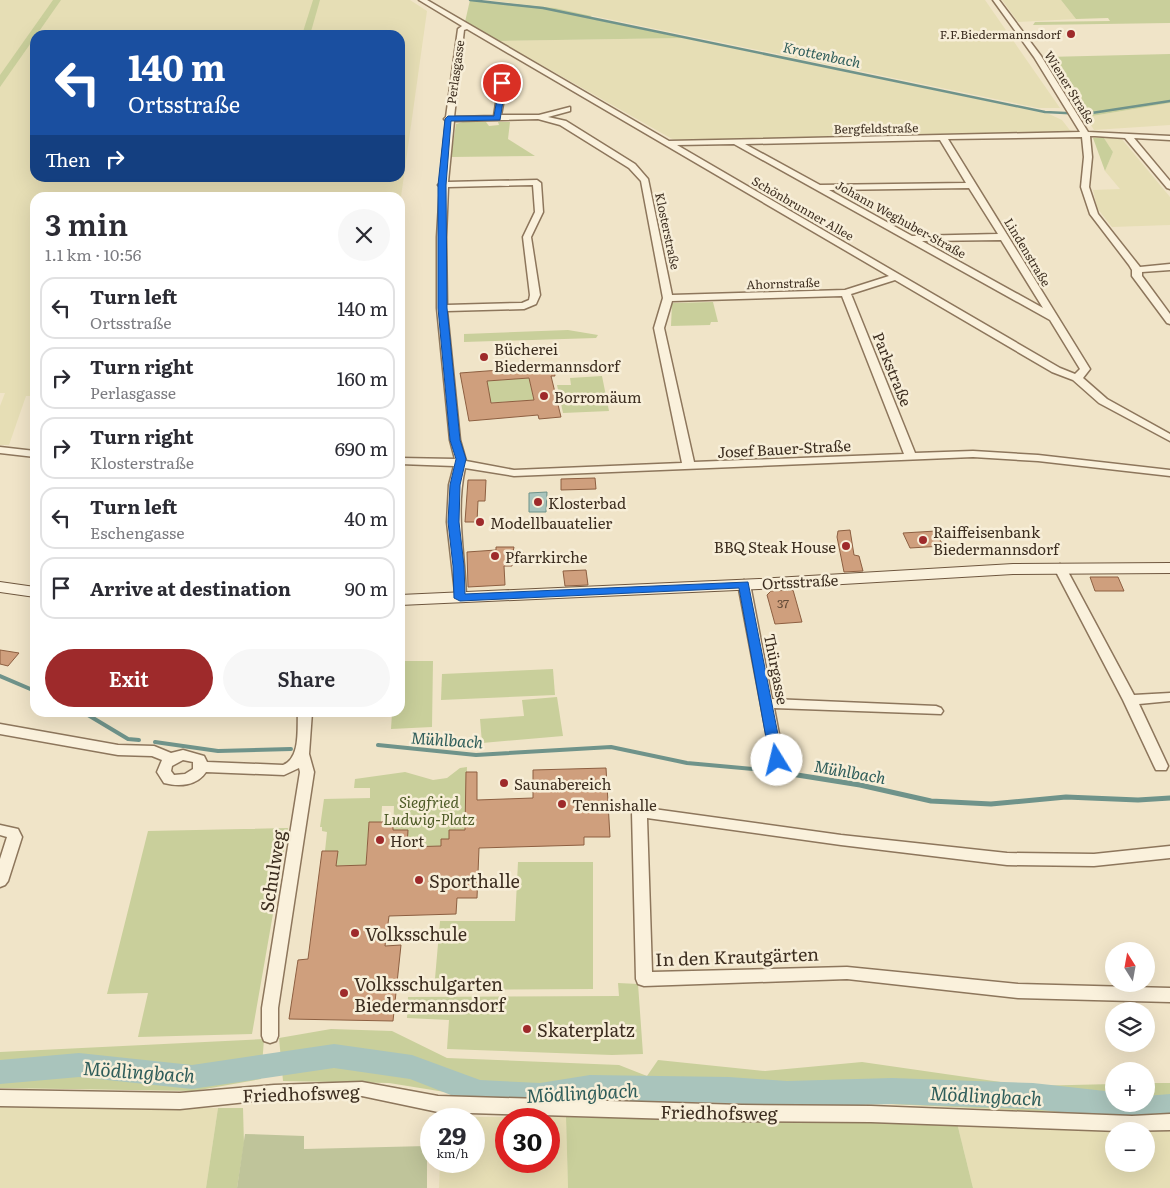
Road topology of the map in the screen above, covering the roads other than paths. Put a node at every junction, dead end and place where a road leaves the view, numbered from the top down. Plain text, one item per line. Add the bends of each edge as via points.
1 (422, 0) edge
2 (996, 0) edge
3 (468, 26) junction
4 (502, 83) dead end
5 (567, 109) dead end
6 (538, 117) junction
7 (497, 118) junction
8 (448, 119) junction
9 (1127, 134) junction
10 (1086, 135) junction
11 (943, 138) junction
12 (1170, 138) edge
13 (736, 142) junction
14 (667, 143) junction
15 (442, 185) junction
16 (973, 185) junction
17 (1170, 186) edge
18 (818, 188) junction
19 (1004, 237) junction
20 (910, 239) junction
21 (1170, 267) edge
22 (1137, 270) junction
23 (896, 277) junction
24 (846, 293) junction
25 (668, 298) junction
26 (442, 308) junction
27 (1053, 318) junction
28 (1170, 321) edge
29 (1077, 378) junction
30 (1170, 438) edge
31 (0, 450) edge
32 (30, 453) edge
33 (910, 456) junction
34 (405, 461) edge
35 (460, 463) junction
36 (689, 467) junction
37 (1170, 473) edge
38 (1060, 568) junction
39 (1170, 568) edge
40 (744, 584) junction
41 (0, 587) edge
42 (30, 591) edge
43 (460, 598) junction
44 (405, 600) edge
45 (1170, 697) edge
46 (1130, 700) junction
47 (767, 703) junction
48 (936, 711) dead end
49 (305, 717) edge
50 (0, 729) edge
51 (303, 750) junction
52 (171, 759) junction
53 (777, 760) dead end
54 (1161, 766) dead end
55 (202, 767) junction
56 (0, 830) edge
57 (1170, 852) edge
58 (0, 881) edge
59 (1170, 995) edge
60 (270, 1036) dead end
61 (0, 1098) edge
62 (1170, 1122) edge

1 - 3 street, Schönbrunner Allee
2 - 10 street, Wiener Straße
3 - 8 street, Perlasgasse via 462,29
3 - 14 street, Schönbrunner Allee
4 - 7 street
5 - 6 street
6 - 7 street, Klosterstraße
6 - 25 street, Klosterstraße via 563,123 632,166 645,181
7 - 8 street, Klosterstraße
8 - 15 street, Perlasgasse
9 - 10 street, Bergfeldstraße
9 - 12 street, Bergfeldstraße
9 - 17 street
10 - 11 street, Bergfeldstraße
10 - 22 street, Wiener Straße via 1088,156 1084,186 1094,214
11 - 13 street, Bergfeldstraße
11 - 16 street, Lindenstraße
13 - 14 street, Bergfeldstraße
13 - 18 street, Johann Weghuber-Straße
14 - 23 street, Schönbrunner Allee
15 - 26 street, Perlasgasse
15 - 26 street via 534,182 537,184 539,212 527,237 535,295 533,302 524,306
16 - 18 street
16 - 19 street, Lindenstraße
18 - 20 street, Johann Weghuber-Straße
19 - 20 street
19 - 27 street, Lindenstraße
20 - 27 street, Johann Weghuber-Straße
21 - 22 street
22 - 28 street, Wiener Straße via 1137,276
23 - 24 street, Ahornstraße
23 - 29 street, Schönbrunner Allee via 1056,370
24 - 25 street, Ahornstraße
24 - 33 street, Parkstraße
25 - 36 street, Klosterstraße via 659,328
26 - 35 street, Perlasgasse
27 - 29 street, Lindenstraße via 1085,369
29 - 30 street, Schönbrunner Allee via 1103,401
31 - 32 street
33 - 36 street, Josef Bauer-Straße
33 - 37 street, Josef Bauer-Straße via 973,454 1038,458
34 - 35 street, Josef Bauer-Straße
35 - 36 street, Josef Bauer-Straße via 514,473
35 - 43 street, Perlasgasse via 453,522
38 - 39 street, Ortsstraße
38 - 40 street, Ortsstraße
38 - 46 street
40 - 43 street, Ortsstraße
40 - 47 street, Thürgasse
41 - 42 street
43 - 44 street, Ortsstraße
45 - 46 street
46 - 54 street
47 - 48 street
47 - 53 street, Thürgasse
49 - 51 street, Schulweg
50 - 52 street via 118,750 154,751
51 - 55 street via 292,767 284,770
51 - 60 street, Schulweg via 307,772 270,1008
52 - 55 street via 190,755 199,759
52 - 55 street via 164,772 175,781 192,778
56 - 58 street via 13,833 15,837
57 - 59 street, In den Krautgärten via 1094,860 1007,859 639,812 644,979 846,973 1018,991
61 - 62 street, Friedhofsweg via 180,1100 362,1089 438,1104 1132,1124

